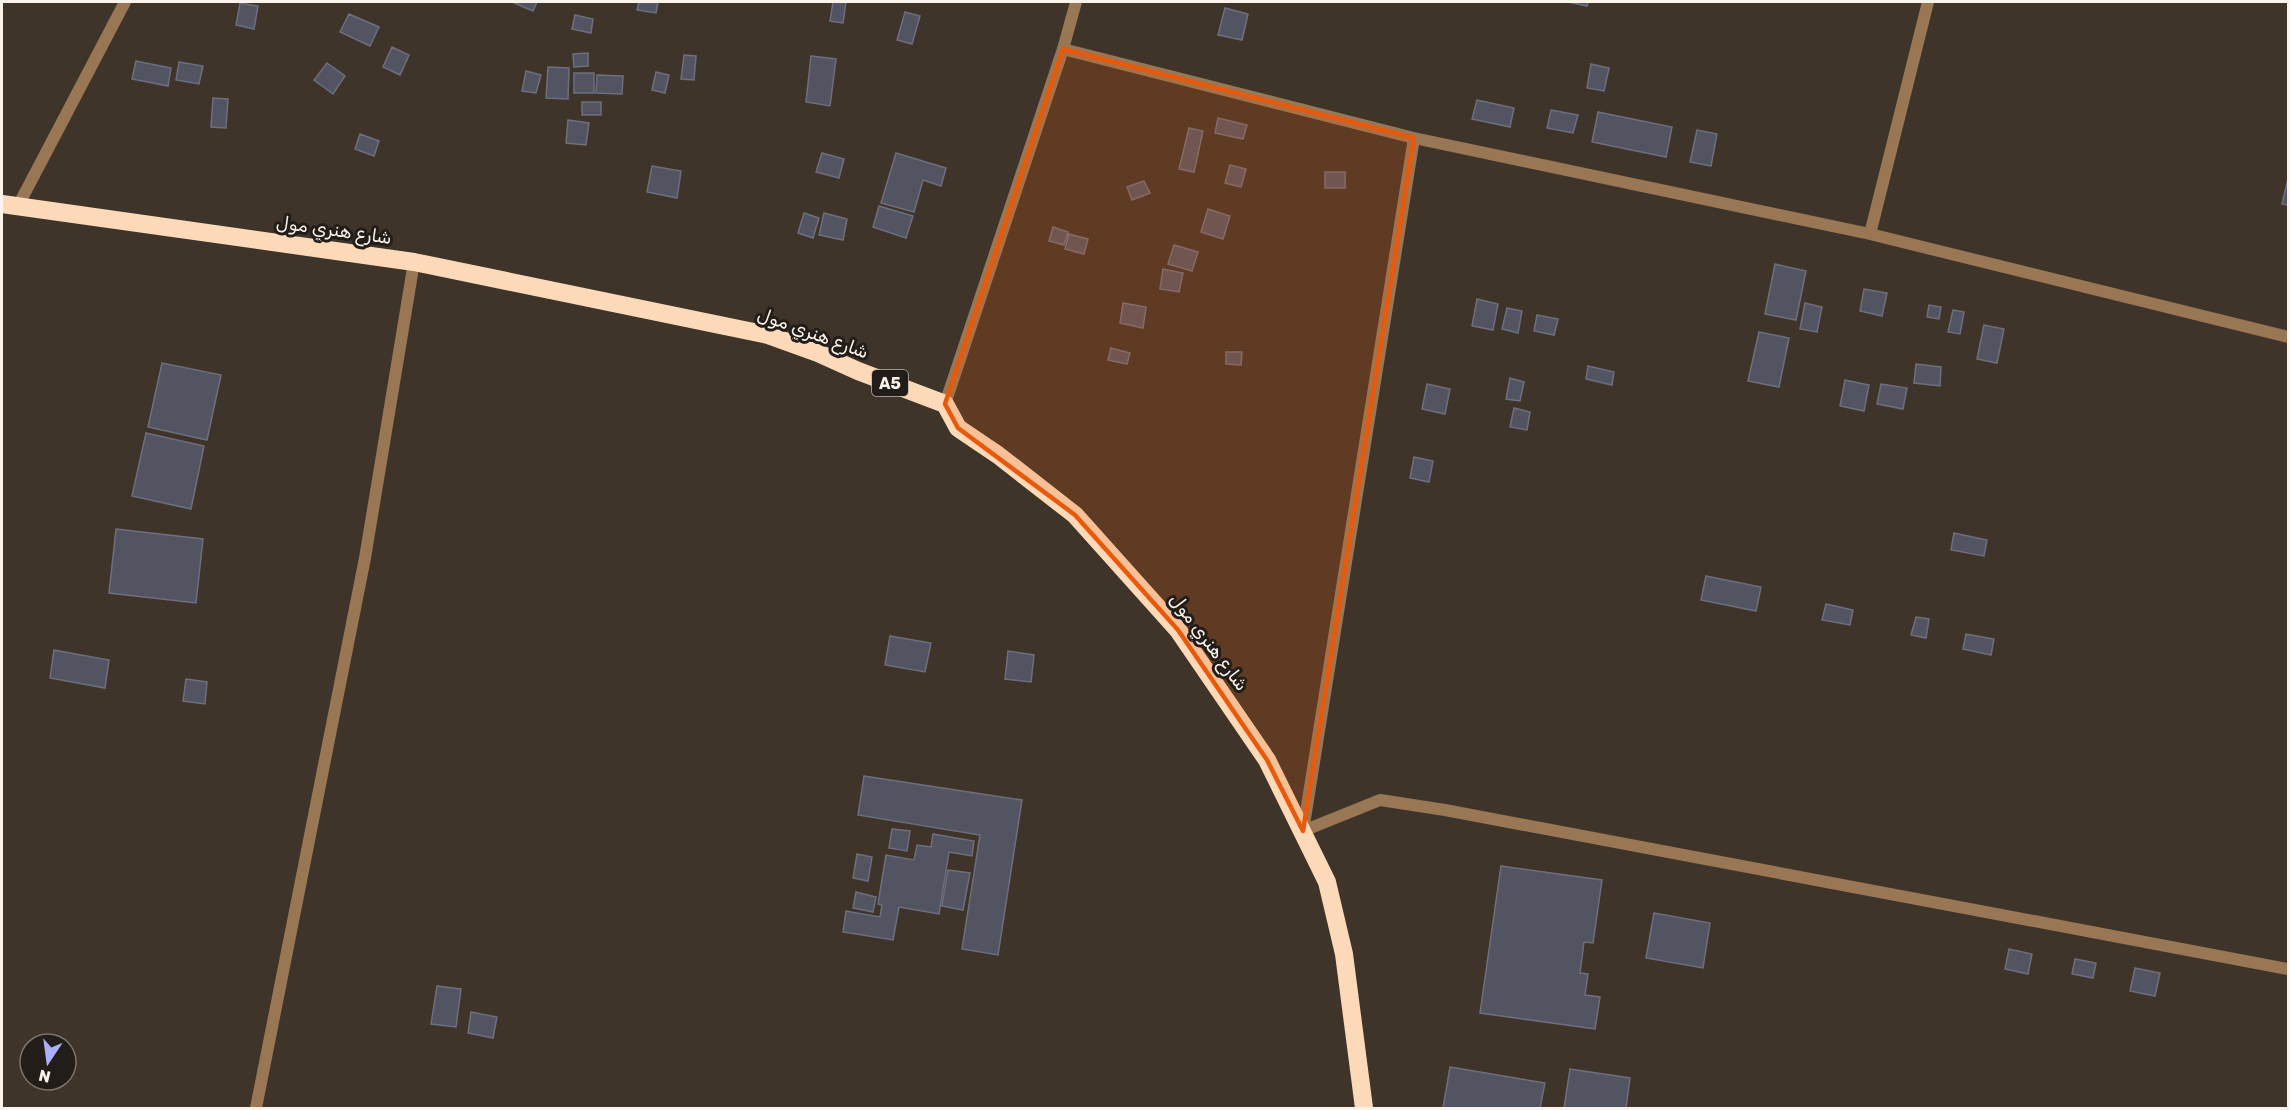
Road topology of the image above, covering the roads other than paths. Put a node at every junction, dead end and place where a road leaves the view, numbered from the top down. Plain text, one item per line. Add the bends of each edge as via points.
1 (125, 2) edge
2 (1076, 2) edge
3 (1928, 2) edge
4 (1063, 49) junction
5 (1414, 138) junction
6 (10, 205) edge
7 (1870, 234) junction
8 (414, 262) junction
9 (2289, 337) edge
10 (945, 404) junction
11 (1303, 831) junction
12 (2289, 969) edge
13 (256, 1108) edge
14 (1364, 1108) edge

1 - 6 street
2 - 4 street
3 - 7 street
4 - 5 street
4 - 10 street
5 - 7 street
5 - 11 street
6 - 8 highway, شارع هنري مول / A5
7 - 9 street
8 - 10 highway, شارع هنري مول / A5 via 768,335
8 - 13 street via 365,558
10 - 11 highway, شارع هنري مول via 958,428 1075,515 1178,630 1267,760
11 - 12 street via 1380,800
11 - 14 highway, شارع هنري مول via 1327,882 1344,954

